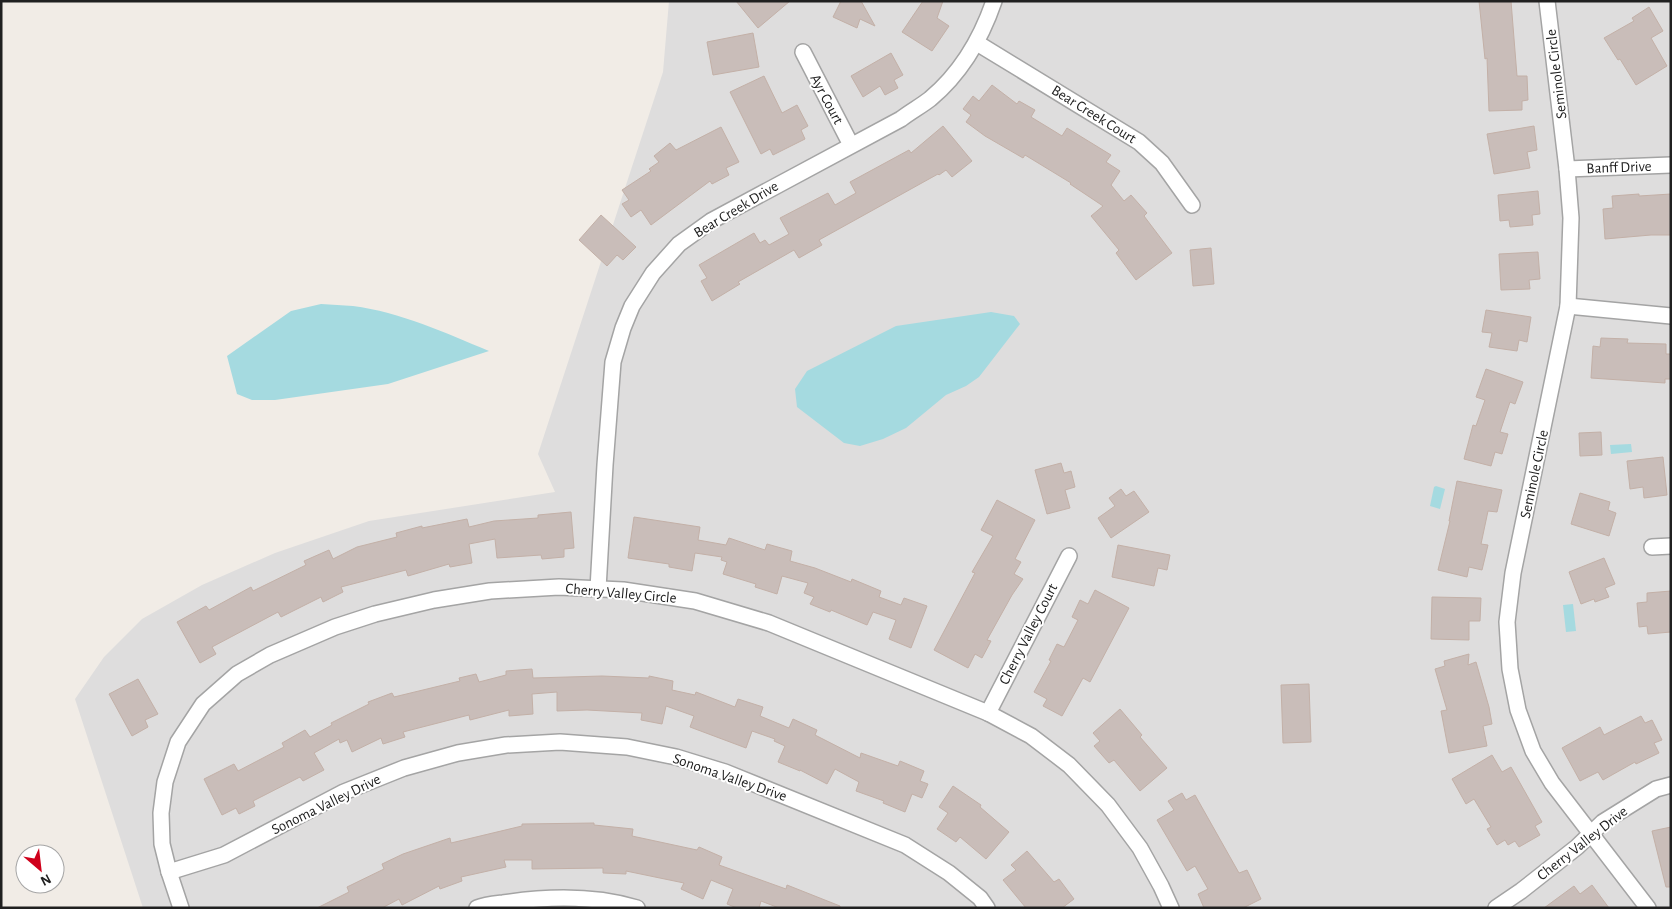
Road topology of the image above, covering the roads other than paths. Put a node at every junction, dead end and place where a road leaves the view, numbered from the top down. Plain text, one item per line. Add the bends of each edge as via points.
1 (994, 1) edge
2 (1547, 1) edge
3 (977, 43) junction
4 (803, 52) dead end
5 (852, 145) junction
6 (1671, 165) edge
7 (1567, 169) junction
8 (1192, 205) dead end
9 (1568, 306) junction
10 (1671, 316) edge
11 (1671, 546) edge
12 (1652, 547) dead end
13 (1069, 556) dead end
14 (598, 589) junction
15 (988, 713) junction
16 (1671, 784) edge
17 (1591, 834) junction
18 (169, 872) junction
19 (181, 908) edge
20 (477, 908) edge
21 (637, 908) edge
22 (987, 908) edge
23 (1171, 908) edge
24 (1496, 908) edge
25 (1648, 908) edge

1 - 3 street, Bear Creek Drive
2 - 7 street, Seminole Circle
3 - 5 street, Bear Creek Drive via 956,74 930,98 901,119
3 - 8 street, Bear Creek Court via 1139,142 1162,163
4 - 5 street, Ayr Court
5 - 14 street, Bear Creek Drive via 711,221 679,244 653,273 632,306 613,362
6 - 7 street, Banff Drive
7 - 9 street, Seminole Circle via 1571,218
9 - 10 street
9 - 17 street, Seminole Circle via 1513,573 1507,622 1510,669 1518,710 1533,751 1552,784
11 - 12 street
13 - 15 street, Cherry Valley Court
14 - 15 street, Cherry Valley Circle via 695,601 769,623
14 - 18 street, Cherry Valley Circle via 559,587 490,591 434,600 335,627 270,655 237,674 203,704 178,742 165,782 161,813 162,844
15 - 23 street, Cherry Valley Circle via 1031,736 1069,765 1108,805 1140,848
16 - 17 street, Cherry Valley Drive via 1656,789 1603,822
17 - 24 street, Cherry Valley Drive
17 - 25 street, Seminole Circle
18 - 19 street, Cherry Valley Circle
18 - 22 street, Sonoma Valley Drive via 224,855 344,792 404,768 468,751 560,742 627,747 725,772 905,845 949,873 980,898
20 - 21 street via 528,899 575,897

